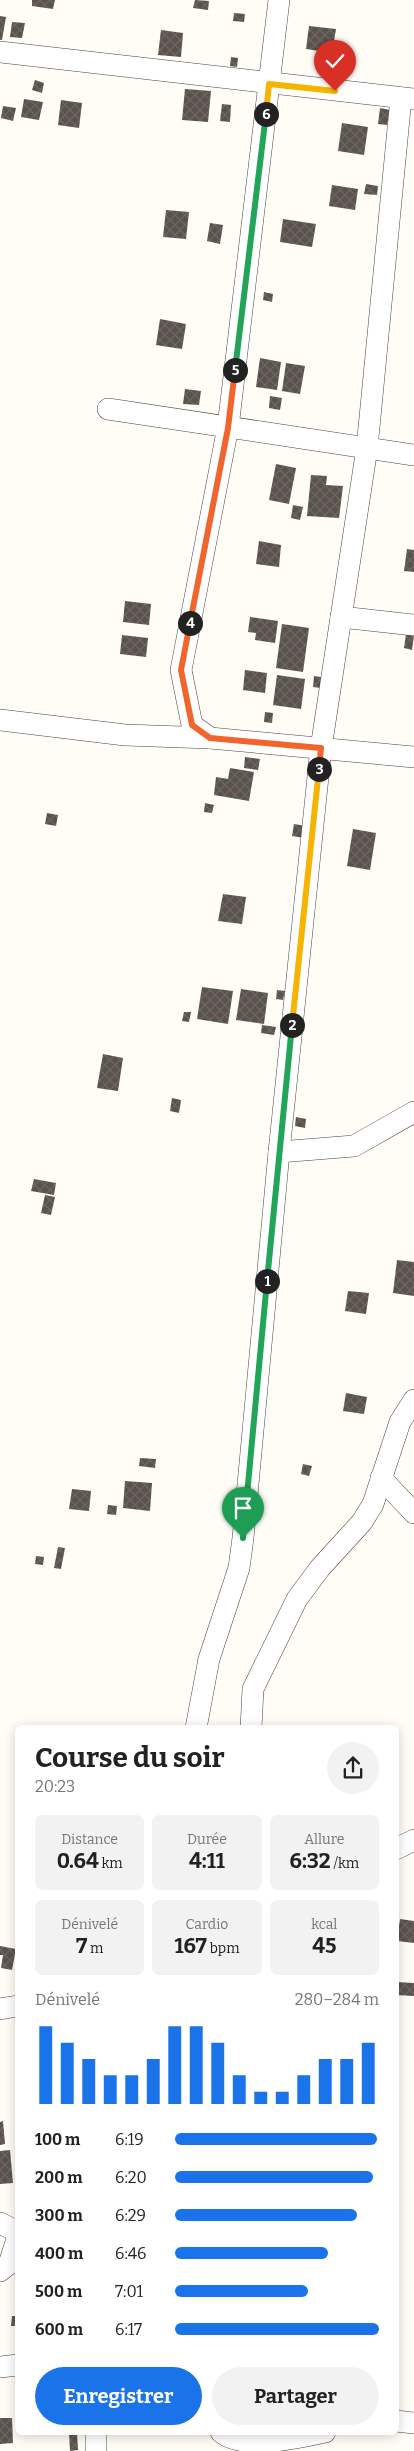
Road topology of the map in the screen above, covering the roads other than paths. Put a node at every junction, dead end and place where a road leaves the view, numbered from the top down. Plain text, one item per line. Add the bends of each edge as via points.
1 (279, 0) edge
2 (0, 52) edge
3 (269, 84) junction
4 (407, 99) edge
5 (108, 409) dead end
6 (228, 428) junction
7 (367, 448) junction
8 (414, 455) edge
9 (341, 617) junction
10 (414, 625) edge
11 (0, 720) edge
12 (210, 738) junction
13 (321, 748) junction
14 (414, 757) edge
15 (414, 1112) edge
16 (279, 1152) junction
17 (414, 1400) edge
18 (381, 1478) junction
19 (414, 1514) edge
20 (197, 1725) edge
21 (251, 1725) edge
22 (414, 1840) edge
23 (399, 1848) edge
24 (15, 2007) edge
25 (0, 2010) edge
26 (0, 2223) edge
27 (15, 2230) edge
28 (15, 2246) edge
29 (0, 2271) edge
30 (15, 2365) edge
31 (0, 2367) edge
32 (399, 2421) edge
33 (414, 2423) edge
34 (96, 2435) edge
35 (224, 2435) edge
36 (305, 2435) edge
37 (96, 2451) edge

1 - 3 street
2 - 3 street
3 - 4 street
3 - 6 street
4 - 7 street
5 - 6 street
6 - 7 street
6 - 12 street via 181,670 192,725
7 - 8 street
7 - 9 street
9 - 10 street
9 - 13 street
11 - 12 street via 125,735
12 - 13 street
13 - 14 street
13 - 16 street
15 - 16 street via 354,1146
16 - 20 street via 239,1568 208,1659
17 - 18 street via 400,1422
18 - 19 street
18 - 21 street via 373,1504 362,1522 297,1599 253,1689
22 - 23 street
24 - 25 street
26 - 27 street
28 - 29 street via 10,2264
30 - 31 street
32 - 33 street
34 - 37 street
35 - 36 street via 253,2443

